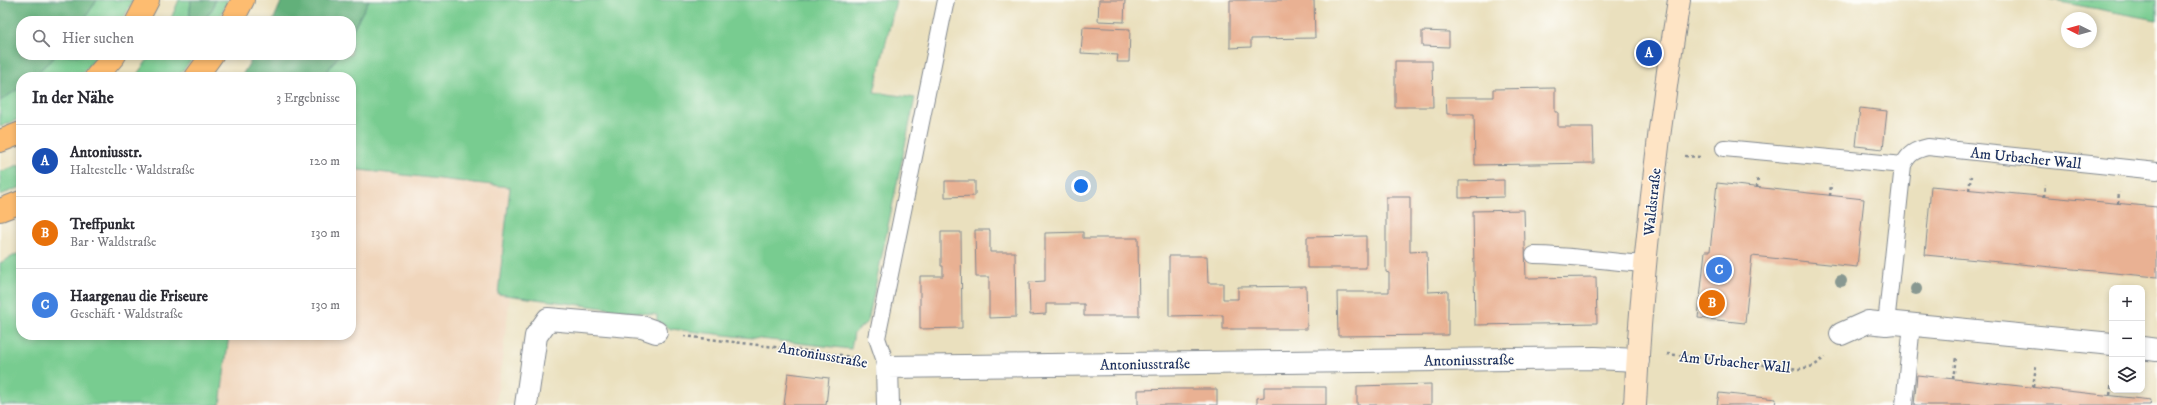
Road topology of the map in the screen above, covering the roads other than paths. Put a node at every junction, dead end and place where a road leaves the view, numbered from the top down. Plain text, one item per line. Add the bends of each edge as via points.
1 (148, 0) edge
2 (243, 0) edge
3 (946, 0) edge
4 (1679, 0) edge
5 (140, 16) edge
6 (235, 16) edge
7 (111, 60) edge
8 (208, 60) edge
9 (101, 72) edge
10 (200, 72) edge
11 (16, 135) edge
12 (0, 142) edge
13 (1724, 148) dead end
14 (1903, 165) junction
15 (2157, 171) edge
16 (16, 204) edge
17 (0, 210) edge
18 (1534, 256) dead end
19 (1646, 264) junction
20 (1886, 324) junction
21 (1912, 324) junction
22 (656, 332) road end
23 (1841, 334) road end
24 (2109, 344) edge
25 (2145, 348) edge
26 (2157, 350) edge
27 (1638, 355) junction
28 (887, 367) junction
29 (526, 405) edge
30 (888, 405) edge
31 (1635, 405) edge
32 (1904, 405) edge

1 - 5 highway
2 - 6 highway
3 - 28 lane via 876,338
4 - 19 main road, Waldstraße via 1668,66
7 - 9 highway
8 - 10 highway
11 - 12 highway
13 - 14 lane
14 - 15 lane, Am Urbacher Wall via 1914,150 1928,148
14 - 20 lane
16 - 17 highway
18 - 19 lane via 1563,255 1599,261
19 - 27 main road, Waldstraße
20 - 21 street
20 - 23 street via 1868,322
21 - 24 street
21 - 32 lane
22 - 29 street via 642,327 548,319 536,336
25 - 26 street
27 - 28 street, Antoniusstraße via 1595,358
27 - 31 main road, Waldstraße
28 - 30 street

